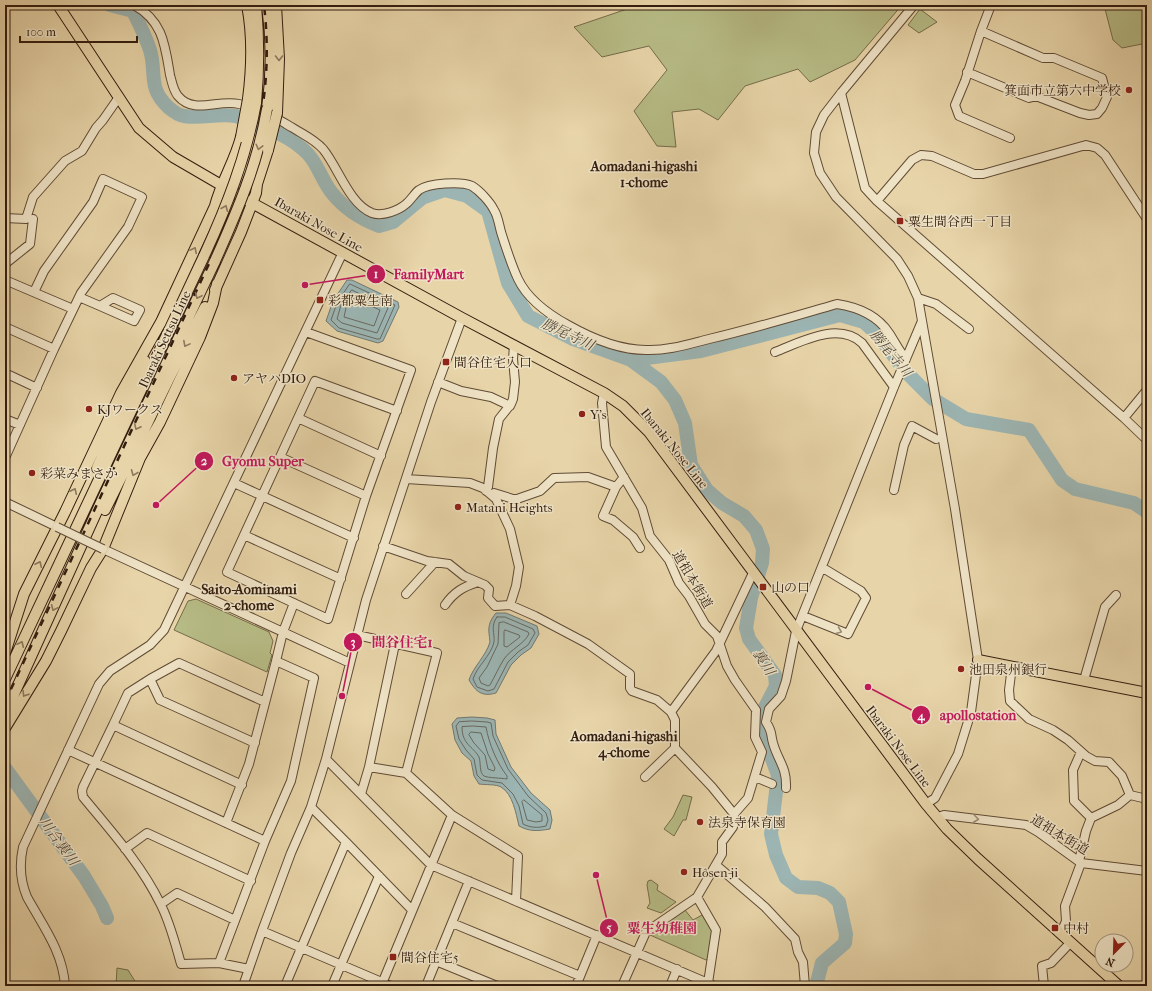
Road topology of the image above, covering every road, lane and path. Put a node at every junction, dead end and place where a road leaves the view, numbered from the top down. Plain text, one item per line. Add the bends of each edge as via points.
1 (58, 5) edge
2 (134, 5) edge
3 (247, 5) edge
4 (256, 5) edge
5 (267, 5) edge
6 (276, 5) edge
7 (914, 5) edge
8 (991, 5) edge
9 (981, 31) junction
10 (967, 72) junction
11 (841, 93) junction
12 (119, 97) junction
13 (252, 101) junction
14 (1010, 138) dead end
15 (222, 186) junction
16 (877, 201) junction
17 (252, 203) junction
18 (5, 218) edge
19 (34, 219) dead end
20 (1147, 219) edge
21 (343, 252) junction
22 (5, 264) edge
23 (5, 280) edge
24 (217, 284) junction
25 (34, 292) junction
26 (79, 297) junction
27 (918, 298) junction
28 (100, 306) dead end
29 (73, 309) junction
30 (462, 318) junction
31 (922, 321) junction
32 (161, 322) junction
33 (5, 327) edge
34 (969, 329) dead end
35 (306, 332) junction
36 (514, 345) junction
37 (54, 349) junction
38 (775, 352) dead end
39 (906, 359) junction
40 (5, 372) edge
41 (438, 382) junction
42 (894, 387) junction
43 (37, 388) junction
44 (1147, 390) edge
45 (604, 393) junction
46 (510, 406) junction
47 (397, 411) junction
48 (298, 418) junction
49 (1124, 418) junction
50 (5, 419) edge
51 (20, 426) junction
52 (936, 439) dead end
53 (1147, 440) edge
54 (381, 456) junction
55 (280, 457) junction
56 (5, 458) edge
57 (624, 477) junction
58 (406, 479) junction
59 (234, 483) junction
60 (616, 487) junction
61 (894, 490) dead end
62 (489, 493) junction
63 (262, 496) junction
64 (366, 496) junction
65 (5, 502) edge
66 (57, 526) junction
67 (244, 535) junction
68 (354, 538) junction
69 (383, 546) junction
70 (640, 548) dead end
71 (103, 549) junction
72 (435, 562) junction
73 (823, 568) junction
74 (753, 573) junction
75 (52, 579) junction
76 (341, 579) junction
77 (478, 582) junction
78 (64, 585) junction
79 (186, 586) junction
80 (406, 594) dead end
81 (1116, 595) dead end
82 (294, 603) junction
83 (445, 605) dead end
84 (510, 605) junction
85 (803, 616) junction
86 (796, 631) junction
87 (283, 632) junction
88 (358, 635) junction
89 (721, 643) junction
90 (395, 644) junction
91 (5, 653) edge
92 (978, 660) junction
93 (276, 661) junction
94 (350, 663) junction
95 (1012, 666) junction
96 (5, 679) edge
97 (150, 679) junction
98 (1084, 680) junction
99 (1147, 693) edge
100 (265, 702) junction
101 (671, 712) junction
102 (7, 721) edge
103 (766, 722) junction
104 (113, 725) junction
105 (755, 725) junction
106 (255, 743) junction
107 (675, 748) junction
108 (68, 750) junction
109 (1081, 752) junction
110 (326, 759) junction
111 (95, 763) junction
112 (369, 767) junction
113 (406, 773) junction
114 (645, 777) dead end
115 (754, 777) junction
116 (772, 784) dead end
117 (242, 785) junction
118 (786, 788) dead end
119 (361, 794) junction
120 (1130, 795) junction
121 (1147, 800) edge
122 (926, 804) junction
123 (311, 807) junction
124 (734, 814) junction
125 (452, 815) junction
126 (938, 818) junction
127 (1091, 818) junction
128 (226, 823) junction
129 (265, 841) junction
130 (346, 842) junction
131 (125, 849) junction
132 (1080, 862) junction
133 (431, 865) junction
134 (716, 865) junction
135 (1147, 871) edge
136 (378, 876) junction
137 (251, 881) junction
138 (469, 881) junction
139 (697, 897) junction
140 (516, 901) junction
141 (161, 904) junction
142 (412, 910) junction
143 (235, 920) junction
144 (452, 923) junction
145 (262, 931) junction
146 (1061, 933) junction
147 (597, 935) junction
148 (1071, 942) junction
149 (301, 948) junction
150 (637, 952) junction
151 (436, 961) junction
152 (219, 963) junction
153 (341, 965) junction
154 (249, 969) junction
155 (677, 969) junction
156 (580, 976) junction
157 (382, 984) edge
158 (712, 984) edge
159 (65, 986) edge
160 (243, 986) edge
161 (285, 986) edge
162 (332, 986) edge
163 (391, 986) edge
164 (426, 986) edge
165 (497, 986) edge
166 (576, 986) edge
167 (622, 986) edge
168 (670, 986) edge
169 (805, 986) edge
170 (1044, 986) edge
171 (1119, 986) edge

1 - 12 main road, Ibaraki Nose Line
2 - 39 street via 154,20 161,32 172,83 181,99 195,106 241,104 282,121 315,141 347,189 362,207 372,213 379,215 404,206 421,189 459,182 473,187 495,210 520,282 551,316 573,328 609,344 646,350 676,347 750,330 837,304 851,306 876,319 888,331
3 - 13 main road via 251,39
4 - 13 main road, Ibaraki Settsu Line via 259,63
5 -> 78 main road, Ibaraki Settsu Line, bridge via 271,70 267,109 251,173 215,261
6 -> 17 main road, bridge via 279,59 277,113
7 - 11 street
8 - 9 street
9 - 10 street
9 - 10 street via 1043,58 1054,58 1102,78 1107,97 1102,108 1096,114 1090,115 1036,96 1029,98
10 - 14 street via 955,105 959,116
11 - 16 street via 865,188
11 - 27 street via 824,115 816,132 814,153 820,173 836,197 897,259
12 - 15 main road, Ibaraki Nose Line via 139,128 173,156
12 - 18 street via 82,151 65,162 33,197 26,219
13 - 15 main road, bridge via 235,157
75 -> 13 main road, Ibaraki Settsu Line, bridge via 226,205 250,133
15 - 17 main road, Ibaraki Nose Line
32 -> 15 main road
16 - 20 street via 912,160 922,155 932,156 974,174 983,174 1086,145 1097,148 1105,155
16 - 49 street
17 - 21 main road, Ibaraki Nose Line
17 - 24 main road
19 - 22 street via 30,244
21 - 30 main road, Ibaraki Nose Line
21 - 35 street
23 - 25 street
24 -> 71 main road via 200,337 136,469
24 -> 78 main road via 74,570
25 - 26 street via 44,271 93,202 103,179 142,197 128,227
25 - 29 street
26 - 28 street
26 - 29 street
27 - 31 street
27 - 34 street via 936,304
29 - 37 street
30 - 36 main road, Ibaraki Nose Line
30 - 41 street
31 - 39 street
31 - 92 street
66 -> 32 main road via 121,393
32 - 75 main road via 52,573
33 - 37 street
35 - 47 street via 411,370
35 - 59 street
36 - 45 main road, Ibaraki Nose Line
36 - 46 street via 515,382
37 - 43 street
38 - 42 street via 812,337 831,333 848,334 862,343
39 - 42 street
40 - 43 street
41 - 46 street via 461,391 491,397
41 - 58 street
42 - 73 street
43 - 51 street
44 - 49 street
45 - 57 street, 道祖本街道 via 602,403 606,447
45 - 74 main road, Ibaraki Nose Line via 623,406 649,432
46 - 62 street via 499,419 493,448
47 - 48 street via 315,381
47 - 54 street
48 - 54 street
48 - 55 street
49 - 53 street
50 - 51 street
51 - 56 street
52 - 61 street via 912,426 904,445
54 - 64 street
55 - 63 street
55 - 64 street
57 - 60 street
57 - 89 street, 道祖本街道 via 642,508 650,536 669,560 679,583 705,624
58 - 62 street via 470,483
58 - 69 street
59 - 63 street
59 - 79 street
60 - 62 street via 588,477 554,478 540,491 517,499
60 - 70 street via 603,516 613,520 633,537
62 - 84 street via 496,499 510,529 519,567
63 - 67 street
63 - 68 street
64 - 68 street
65 - 66 street
66 - 71 street, bridge
91 -> 66 main road via 24,594
67 - 76 street
67 - 82 street via 227,572
68 - 76 street
69 - 72 street
69 - 88 street
71 - 79 street
71 -> 102 main road via 91,568 52,649
72 - 77 street via 449,564 464,576
72 - 80 street
73 - 85 street
85 -> 73 street via 848,634 866,598 861,591
74 - 86 main road, Ibaraki Nose Line
74 - 89 street
96 -> 75 main road, Ibaraki Settsu Line
76 - 82 street via 328,619
77 - 83 street via 461,588
77 - 84 street via 489,589 488,598 495,606
78 -> 102 main road, Ibaraki Settsu Line
79 - 87 street
79 - 108 street via 164,630 150,644 110,671 99,684
81 - 98 street via 1105,607
82 - 87 street
84 - 101 street via 588,644 630,674 632,691 657,700
85 - 86 street
86 - 103 street via 786,681 781,696 769,709
86 - 122 main road, Ibaraki Nose Line
87 - 93 street
87 - 94 street
88 - 90 street
88 - 94 street
89 - 101 street
89 - 105 street, 道祖本街道 via 735,680 756,710
90 - 112 street
90 - 113 street via 437,653
92 - 95 main road
92 - 122 street via 971,712 958,754 935,798
93 - 100 street
93 - 129 street via 314,678 291,781
94 - 110 street
95 - 98 main road
95 - 109 street via 1010,700 1029,719 1054,730
97 - 100 street via 179,663
97 - 104 street via 128,693
97 - 106 street via 160,700
98 - 99 main road
100 - 106 street
101 - 107 street via 675,720
103 - 105 street
103 - 118 street via 786,776
104 - 111 street
104 - 117 street
105 - 115 street, 道祖本街道 via 755,737 762,752
106 - 117 street
107 - 114 street
107 - 124 street
108 - 111 street
108 - 159 street via 23,847 20,866 22,885 27,897 59,953
109 - 120 street via 1095,761 1109,762 1122,776
109 - 127 street via 1073,770 1074,801
110 - 119 street
110 - 123 street
111 - 128 street
111 - 131 street via 82,790 83,797
112 - 113 street
112 - 119 street
113 - 125 street
115 - 116 street
115 - 124 street via 748,798
117 - 128 street
119 - 133 street
120 - 121 street
120 - 127 street via 1118,805
122 - 126 main road, Ibaraki Nose Line
123 - 130 street
123 - 145 street via 291,852
124 - 134 street via 733,827 722,842 722,854
125 - 133 street
125 - 140 street via 518,856
126 -> 132 street, 道祖本街道 via 944,815 1026,825
126 - 146 main road, Ibaraki Nose Line via 978,859
127 - 132 street
128 - 129 street
129 - 137 street
130 - 136 street
130 - 149 street
131 - 137 street via 147,833
131 - 141 street
132 - 135 street, 道祖本街道
132 - 146 street via 1065,906 1066,921
133 - 138 street
133 - 142 street
134 - 139 street
134 - 169 street via 765,907 795,939 804,962
136 - 142 street
136 - 153 street
137 - 143 street
138 - 140 street
138 - 144 street
139 - 150 street via 646,932
139 - 158 street via 716,930
140 - 147 street
141 - 143 street via 177,893
141 - 152 street via 181,964
142 - 157 street
143 - 152 street
144 - 151 street
144 - 156 street
145 - 149 street
145 - 154 street
146 - 148 main road, Ibaraki Nose Line
147 - 150 street
147 - 156 street
148 - 170 street via 1051,963 1042,966
148 - 171 main road, Ibaraki Nose Line
149 - 153 street
149 - 161 street
150 - 155 street
150 - 167 street
151 - 164 street
151 - 165 street
152 - 154 street
153 - 157 street
153 - 162 street
154 - 160 street
155 - 158 street
155 - 168 street
156 - 166 street
157 - 163 street

